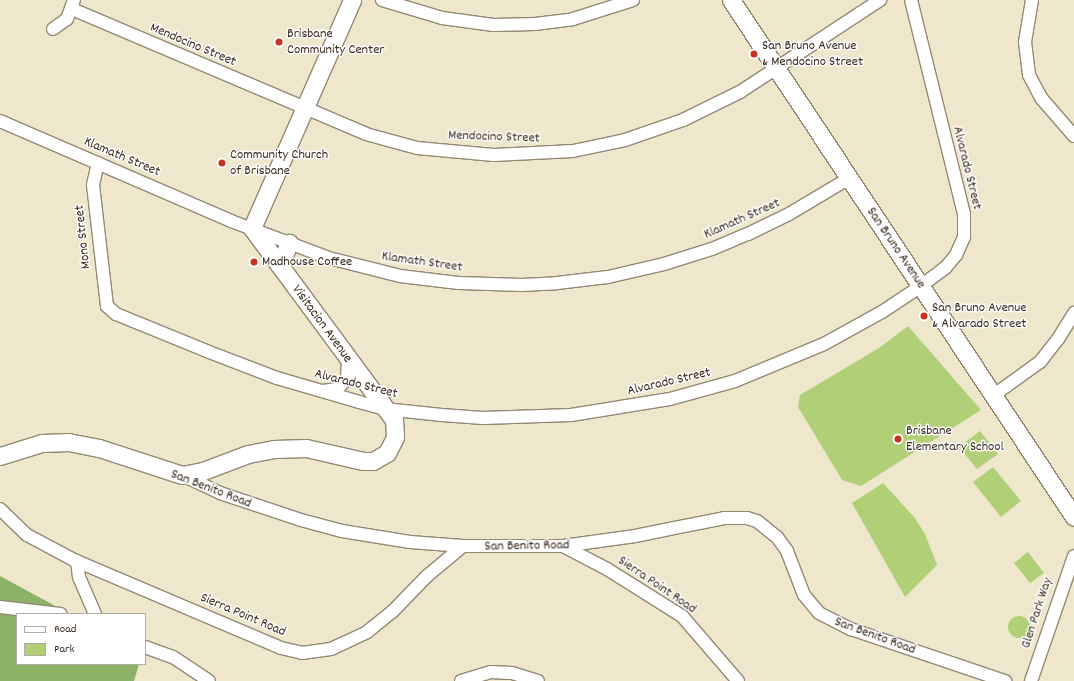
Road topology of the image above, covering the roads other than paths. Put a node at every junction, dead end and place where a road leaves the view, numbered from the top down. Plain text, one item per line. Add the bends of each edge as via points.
1 (352, 0) edge
2 (382, 0) edge
3 (633, 0) edge
4 (731, 0) edge
5 (880, 0) edge
6 (911, 0) edge
7 (1032, 0) edge
8 (73, 4) edge
9 (53, 29) dead end
10 (777, 68) junction
11 (303, 108) junction
12 (0, 121) edge
13 (1074, 136) edge
14 (98, 163) junction
15 (848, 179) junction
16 (252, 228) junction
17 (289, 243) junction
18 (280, 266) junction
19 (921, 286) junction
20 (108, 308) joint
21 (1074, 312) edge
22 (348, 360) junction
23 (319, 391) junction
24 (994, 395) junction
25 (386, 409) junction
26 (0, 456) edge
27 (182, 475) junction
28 (0, 509) edge
29 (1074, 516) edge
30 (464, 546) junction
31 (563, 546) junction
32 (1074, 556) edge
33 (77, 561) junction
34 (0, 607) edge
35 (52, 613) edge
36 (95, 613) edge
37 (146, 647) edge
38 (209, 681) edge
39 (461, 681) edge
40 (538, 681) edge
41 (738, 681) edge
42 (1005, 681) edge
43 (1031, 681) edge

1 - 11 street
2 - 3 street via 442,18 494,25 535,24 573,19
4 - 10 street, San Bruno Avenue
5 - 10 street, Mendocino Street
6 - 19 street, Alvarado Street via 962,201 965,227 956,255 946,267
7 - 13 street via 1025,42 1029,75 1042,99
8 - 9 street via 67,19
8 - 11 street, Mendocino Street
10 - 11 street, Mendocino Street via 713,107 651,133 599,146 546,154 474,155 417,148 366,134
10 - 15 street, San Bruno Avenue
11 - 16 street
12 - 14 street, Klamath Street
14 - 16 street, Klamath Street
14 - 20 street, Mono Street via 93,185
15 - 17 street, Klamath Street via 789,214 712,249 664,264 591,279 522,286 426,280 352,265
15 - 19 street, San Bruno Avenue
16 - 17 street, Klamath Street
16 - 18 street, Visitacion Avenue
17 - 18 street
18 - 22 street, Visitacion Avenue
19 - 24 street, San Bruno Avenue
19 - 25 street, Alvarado Street via 882,312 796,358 735,381 670,399 618,409 524,417 442,415
20 - 23 street, Alvarado Street via 116,314 251,369
21 - 24 street via 1040,362
22 - 23 street via 349,375 343,385 332,391
22 - 25 street, Visitacion Avenue
23 - 25 street, Alvarado Street
24 - 29 street, San Bruno Avenue
25 - 27 street, Visitacion Avenue via 394,420 395,437 387,453 373,461 290,447 248,454 203,471
26 - 27 street, San Benito Road via 42,443 68,442 105,450
27 - 30 street, San Benito Road via 254,506 329,528 410,542
28 - 33 street, Sierra Point Road via 27,535
30 - 31 street, San Benito Road
30 - 33 street, Sierra Point Road via 426,576 392,612 367,632 338,646 308,653 281,648
31 - 41 street, Sierra Point Road via 607,569 682,616
31 - 42 street, San Benito Road via 636,536 724,518 747,518 757,521 777,537 787,551 804,595 819,613 850,629
32 - 43 street, Glen Park Way
33 - 36 street via 79,577
34 - 35 street
37 - 38 street via 173,657
39 - 40 street via 491,672 512,673

